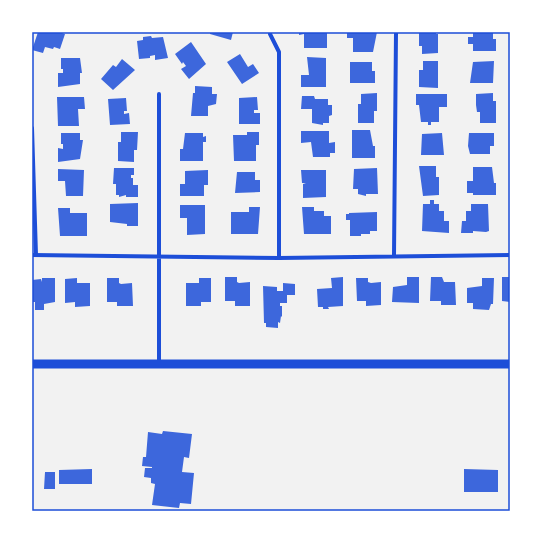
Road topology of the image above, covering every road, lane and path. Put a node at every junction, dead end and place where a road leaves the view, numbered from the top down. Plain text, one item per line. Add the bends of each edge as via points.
1 (396, 32) edge
2 (270, 34) dead end
3 (158, 94) dead end
4 (32, 128) edge
5 (34, 255) edge
6 (394, 255) junction
7 (510, 255) edge
8 (158, 257) junction
9 (279, 258) junction
10 (32, 364) edge
11 (158, 364) junction
12 (510, 364) edge

1 - 6 street
2 - 9 street via 279,52
3 - 8 street
4 - 5 street
5 - 8 street
6 - 7 street
6 - 9 street
8 - 9 street
8 - 11 street
10 - 11 main road
11 - 12 main road

